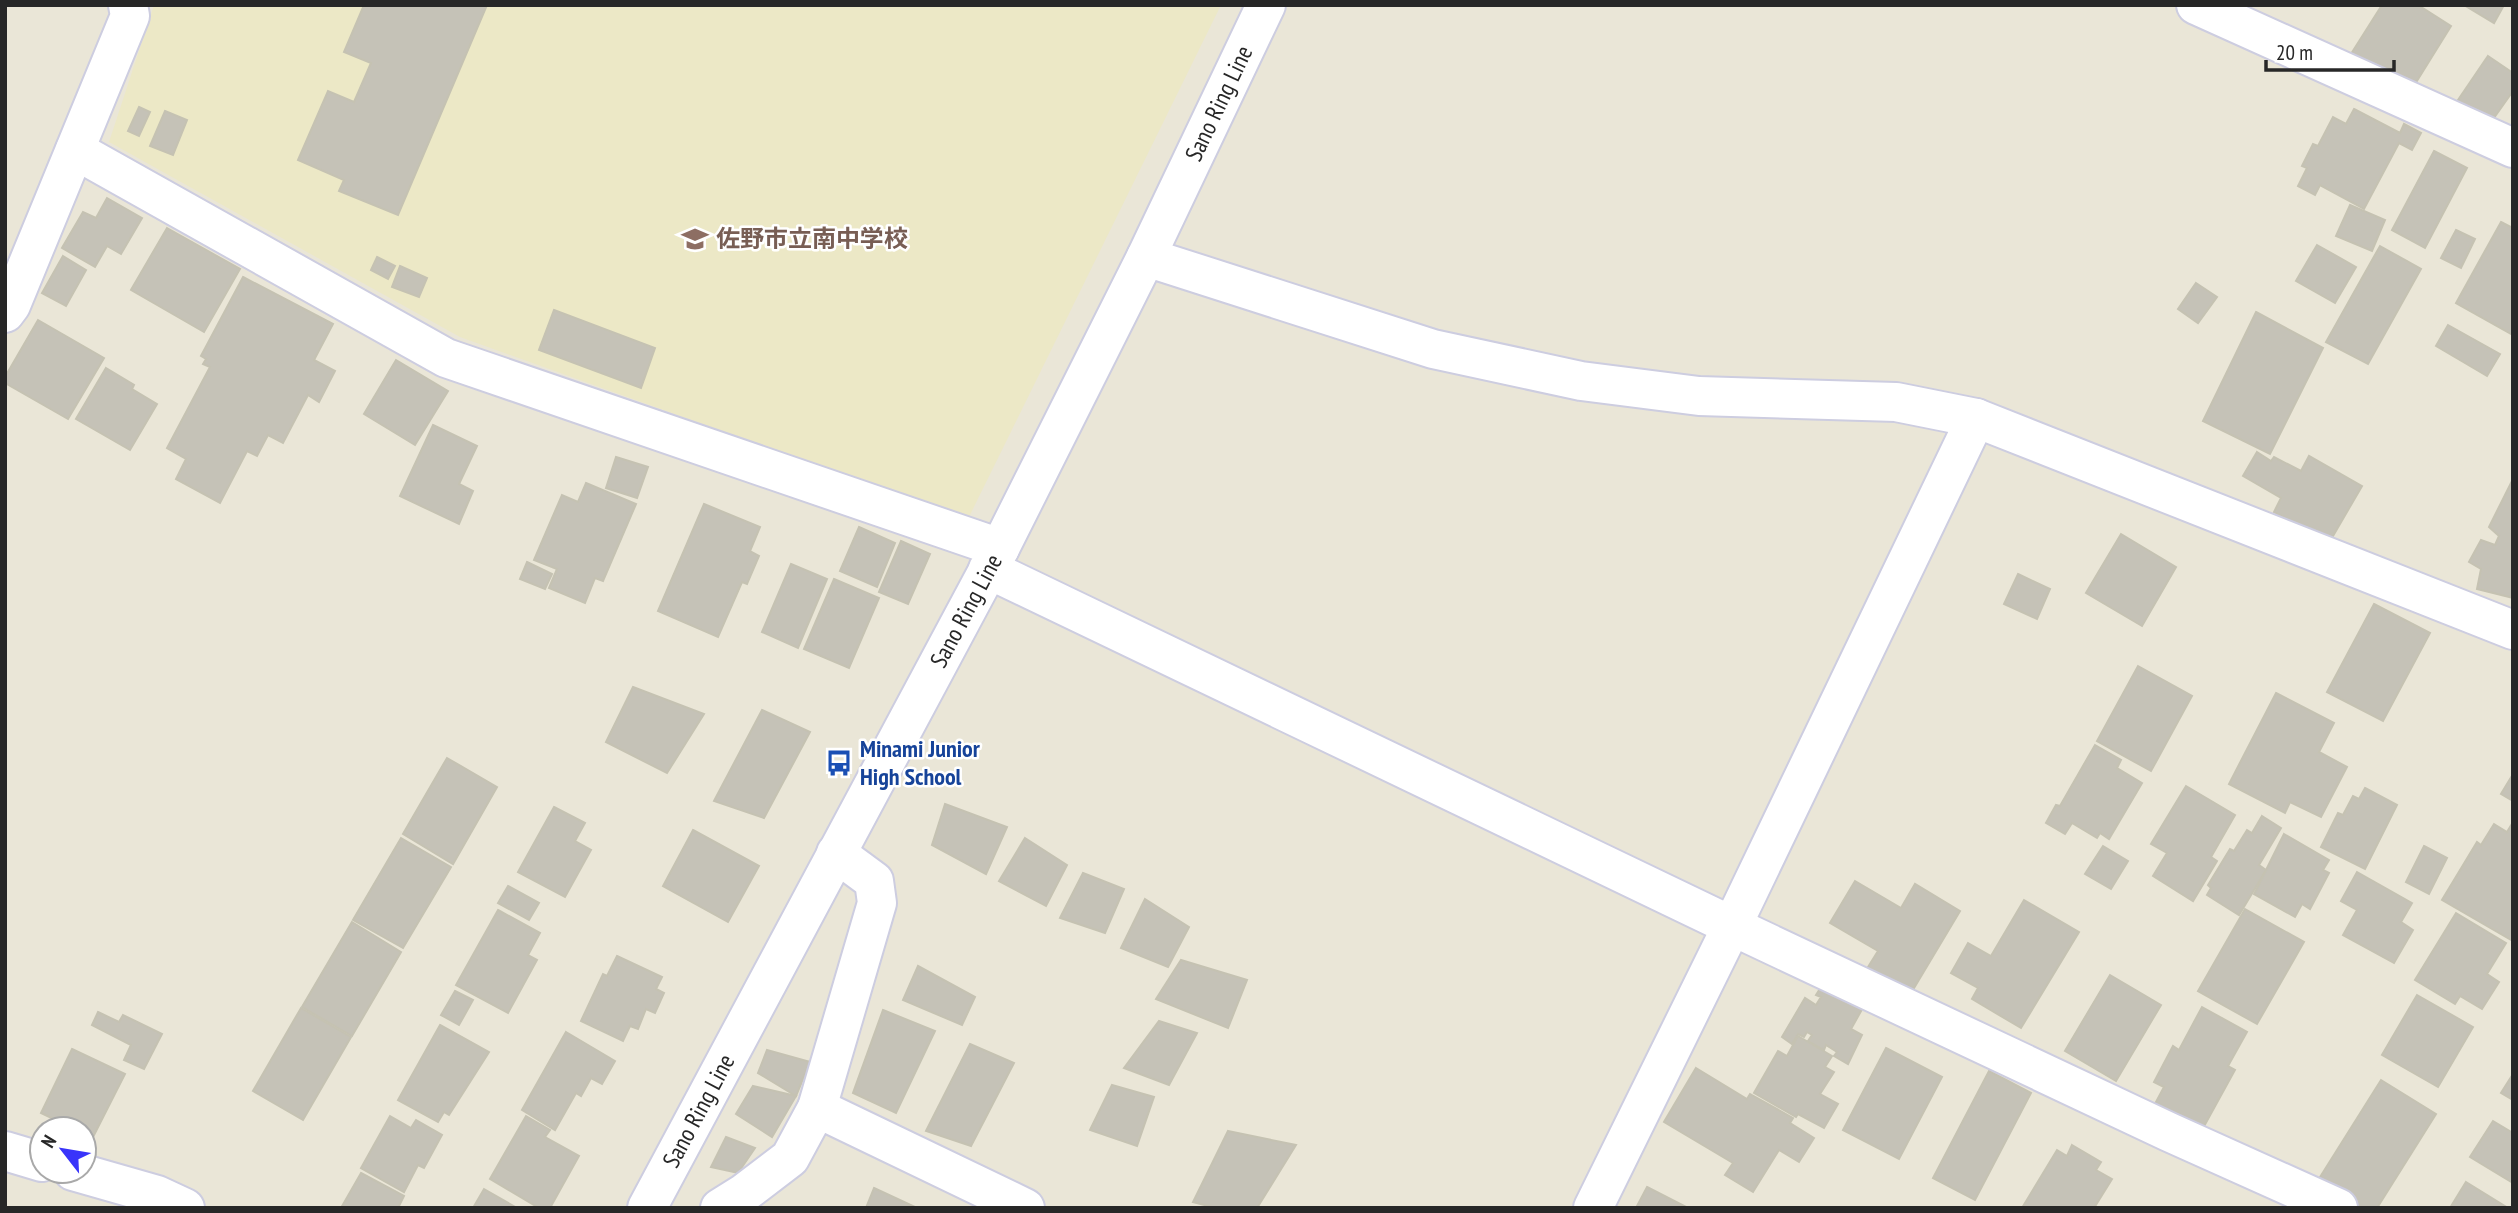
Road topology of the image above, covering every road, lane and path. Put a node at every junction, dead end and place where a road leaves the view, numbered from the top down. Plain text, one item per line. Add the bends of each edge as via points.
1 (128, 5) edge
2 (1266, 5) edge
3 (2196, 5) edge
4 (2513, 148) edge
5 (75, 150) junction
6 (1146, 257) junction
7 (5, 313) edge
8 (1976, 418) junction
9 (994, 559) junction
10 (2513, 631) edge
11 (836, 853) junction
12 (1732, 926) junction
13 (817, 1108) junction
14 (5, 1151) edge
15 (28, 1158) edge
16 (98, 1178) edge
17 (185, 1208) edge
18 (647, 1208) edge
19 (720, 1208) edge
20 (1025, 1208) edge
21 (1593, 1208) edge
22 (2338, 1208) edge

1 - 5 street via 130,16
2 - 6 street, Sano Ring Line
3 - 4 street
5 - 7 street
5 - 9 street via 446,358
6 - 8 street via 1433,349 1581,381 1699,396 1896,402
6 - 9 street, Sano Ring Line
8 - 10 street
8 - 12 street
9 - 11 street, Sano Ring Line
9 - 12 street
11 - 13 street via 874,881 877,903
11 - 18 street, Sano Ring Line
12 - 21 street
12 - 22 street
13 - 19 street via 790,1158
13 - 20 street
14 - 15 street
16 - 17 street

